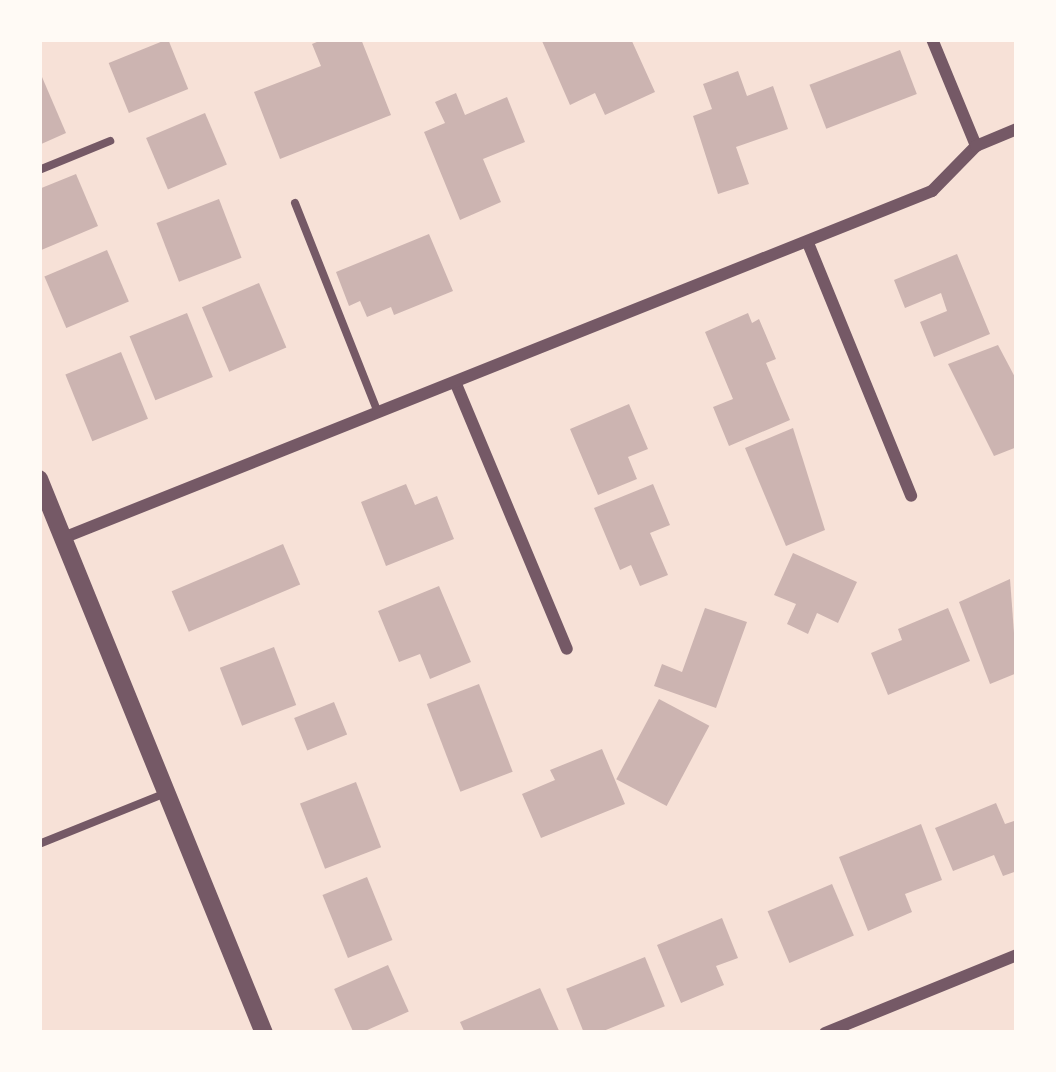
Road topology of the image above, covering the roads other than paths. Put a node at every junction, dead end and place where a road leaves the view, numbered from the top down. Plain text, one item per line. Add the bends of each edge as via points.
1 (932, 39) edge
2 (1017, 129) edge
3 (110, 141) dead end
4 (976, 146) junction
5 (39, 170) edge
6 (296, 203) dead end
7 (808, 243) junction
8 (456, 384) junction
9 (379, 415) junction
10 (39, 479) edge
11 (911, 496) dead end
12 (63, 538) junction
13 (567, 649) dead end
14 (166, 793) junction
15 (39, 844) edge
16 (1017, 955) edge
17 (264, 1033) edge
18 (825, 1033) edge

1 - 4 street
2 - 4 street
3 - 5 lane
4 - 7 street via 932,191
6 - 9 lane
7 - 8 street
7 - 11 street
8 - 9 street
8 - 13 street
9 - 12 street
10 - 12 street
12 - 14 street
14 - 15 lane
14 - 17 street
16 - 18 street

